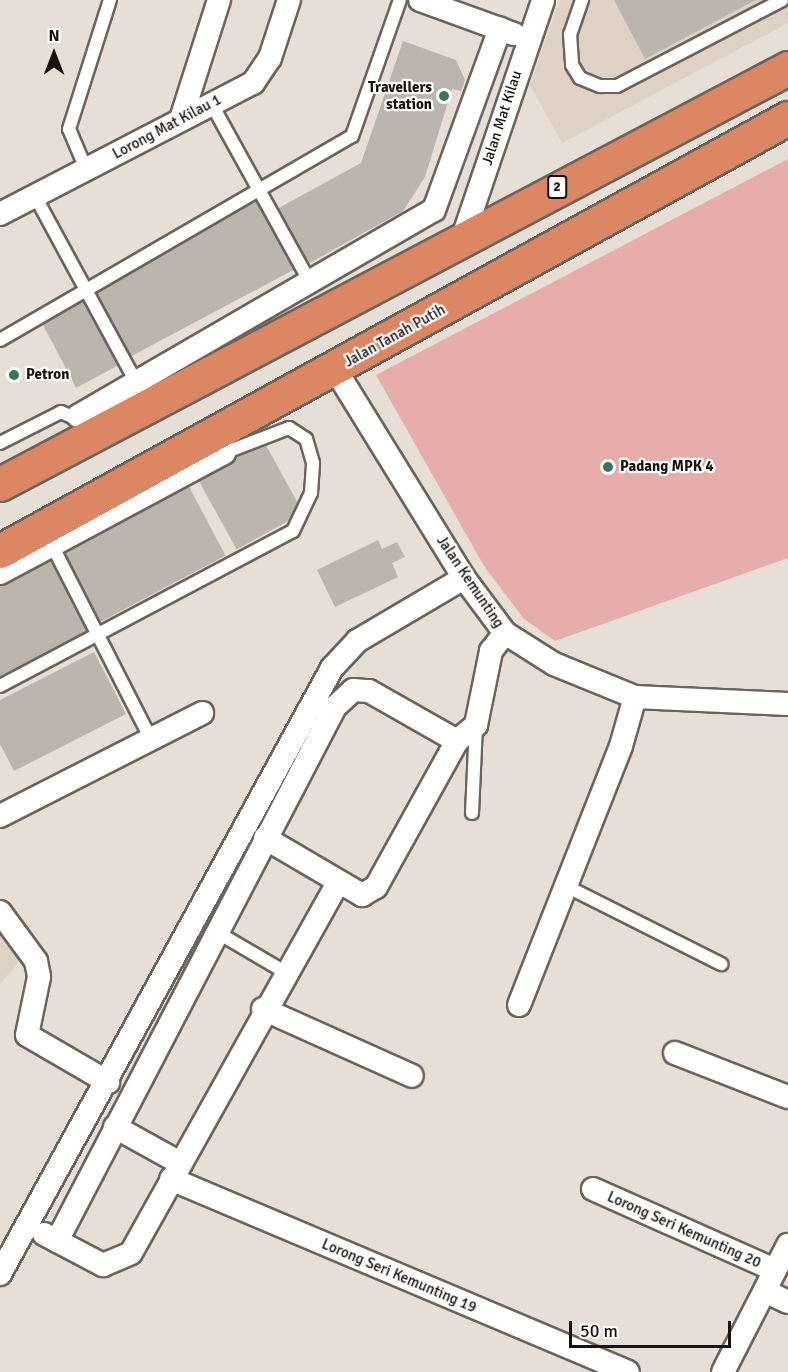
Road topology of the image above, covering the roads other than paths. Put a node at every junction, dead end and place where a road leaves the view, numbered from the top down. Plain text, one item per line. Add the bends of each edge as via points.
1 (110, 0) edge
2 (219, 0) edge
3 (289, 0) edge
4 (400, 0) edge
5 (420, 0) edge
6 (543, 0) edge
7 (582, 0) edge
8 (782, 0) edge
9 (500, 29) junction
10 (529, 39) junction
11 (788, 68) edge
12 (211, 103) junction
13 (788, 118) edge
14 (180, 119) junction
15 (86, 169) junction
16 (257, 187) junction
17 (35, 196) junction
18 (2, 210) edge
19 (463, 237) junction
20 (311, 285) junction
21 (85, 287) junction
22 (329, 313) junction
23 (0, 340) edge
24 (335, 369) junction
25 (137, 384) junction
26 (85, 426) junction
27 (0, 443) edge
28 (219, 445) junction
29 (0, 484) edge
30 (52, 546) junction
31 (0, 551) edge
32 (0, 573) edge
33 (464, 578) junction
34 (505, 633) junction
35 (97, 634) junction
36 (0, 686) edge
37 (635, 697) junction
38 (788, 704) edge
39 (202, 712) dead end
40 (476, 725) junction
41 (151, 739) junction
42 (457, 741) junction
43 (472, 813) dead end
44 (0, 816) edge
45 (265, 838) junction
46 (337, 884) junction
47 (566, 886) junction
48 (0, 912) edge
49 (215, 931) junction
50 (721, 964) dead end
51 (285, 972) junction
52 (519, 1005) dead end
53 (263, 1010) junction
54 (675, 1053) dead end
55 (412, 1076) dead end
56 (108, 1082) junction
57 (788, 1098) edge
58 (115, 1127) junction
59 (176, 1171) junction
60 (592, 1189) dead end
61 (29, 1226) junction
62 (57, 1241) junction
63 (788, 1245) edge
64 (775, 1270) junction
65 (0, 1274) edge
66 (765, 1290) junction
67 (788, 1302) edge
68 (628, 1372) edge
69 (723, 1372) edge

1 - 15 lane via 69,129
2 - 14 street
3 - 12 street, Lorong Mat Kilau 1 via 263,72 253,83
4 - 16 lane via 352,136
5 - 9 street
6 - 10 street, Jalan Mat Kilau
7 - 8 lane via 570,34 572,65 580,78 600,86 617,86
9 - 10 street
9 - 20 street via 436,207
10 - 19 street, Jalan Mat Kilau
11 - 19 highway, 2
12 - 14 street, Lorong Mat Kilau 1
12 - 16 lane
13 - 24 highway, Jalan Tanah Putih
14 - 15 street, Lorong Mat Kilau 1
15 - 17 street, Lorong Mat Kilau 1
16 - 20 lane
16 - 21 lane
17 - 18 street, Lorong Mat Kilau 1
17 - 21 lane
19 - 22 highway, 2
20 - 22 street
20 - 25 street
21 - 23 lane
21 - 25 lane
22 - 26 highway, 2
24 - 28 highway, Jalan Tanah Putih
24 - 33 street, Jalan Kemunting
25 - 26 street
26 - 27 lane via 61,412
26 - 29 highway, 2
28 - 30 street
28 - 31 highway, Jalan Tanah Putih
28 - 35 lane via 289,428 306,439 313,463 304,516 293,531
30 - 32 street
30 - 35 lane
33 - 34 street, Jalan Kemunting
33 - 56 street via 357,640 332,668
34 - 37 street, Jalan Kemunting via 554,664
34 - 40 street via 491,651
35 - 36 lane
35 - 41 lane
37 - 38 street, Jalan Kemunting
37 - 47 street
39 - 41 street
40 - 42 street
40 - 43 lane
41 - 44 street
42 - 45 street via 369,691 353,690 335,707
42 - 46 street via 376,887 362,895
45 - 46 street
45 - 49 street
46 - 51 street
47 - 50 lane
47 - 52 street
48 - 56 street via 36,961 39,977 27,1035
49 - 51 lane
49 - 58 street
51 - 53 street
53 - 55 street
53 - 59 street
54 - 57 street
56 - 61 street
58 - 59 street, Lorong Seri Kemunting 19
58 - 62 street
59 - 62 street via 131,1253 117,1262 103,1265
59 - 68 street, Lorong Seri Kemunting 19
60 - 64 street, Lorong Seri Kemunting 20
61 - 62 street
61 - 65 street
63 - 64 street
64 - 66 street
66 - 67 street
66 - 69 street

